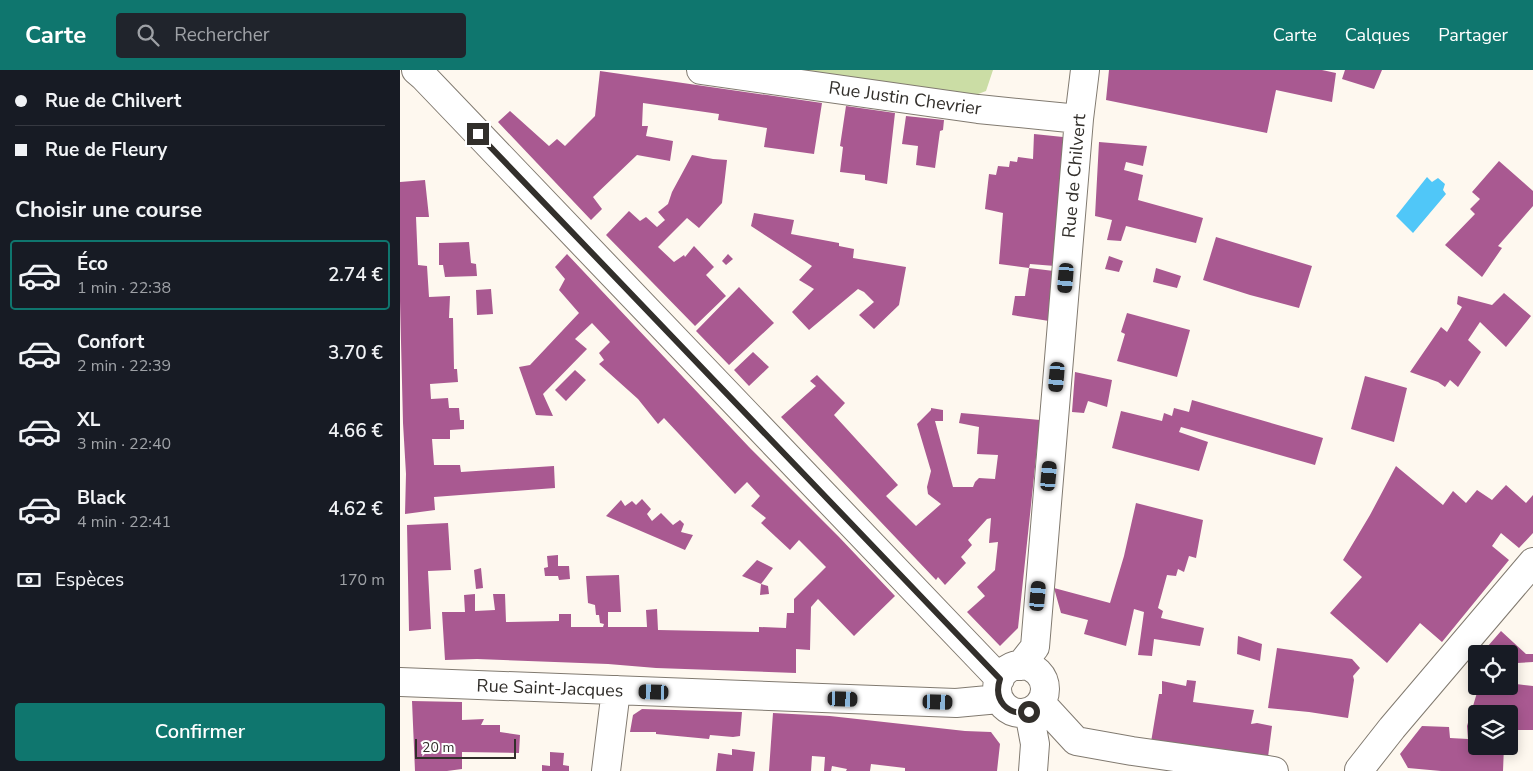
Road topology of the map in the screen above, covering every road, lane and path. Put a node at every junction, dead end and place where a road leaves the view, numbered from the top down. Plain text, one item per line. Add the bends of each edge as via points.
1 (416, 70) edge
2 (701, 70) edge
3 (1085, 70) edge
4 (1079, 119) junction
5 (1533, 562) edge
6 (1006, 681) junction
7 (400, 682) edge
8 (616, 690) junction
9 (1035, 707) junction
10 (606, 771) edge
11 (1033, 771) edge
12 (1274, 771) edge
13 (1359, 771) edge

1 - 6 street
2 - 4 street, Rue Justin Chevrier via 978,109
3 - 4 street, Rue de Chilvert
4 - 6 street, Rue de Chilvert via 1035,647
5 - 13 street
6 - 8 street, Rue Saint-Jacques via 956,703
6 - 9 street via 1008,709 1022,713
6 - 9 street via 1034,669 1044,681 1045,688 1044,696
7 - 8 street, Rue Saint-Jacques
8 - 10 street
9 - 11 street
9 - 12 street via 1076,741

